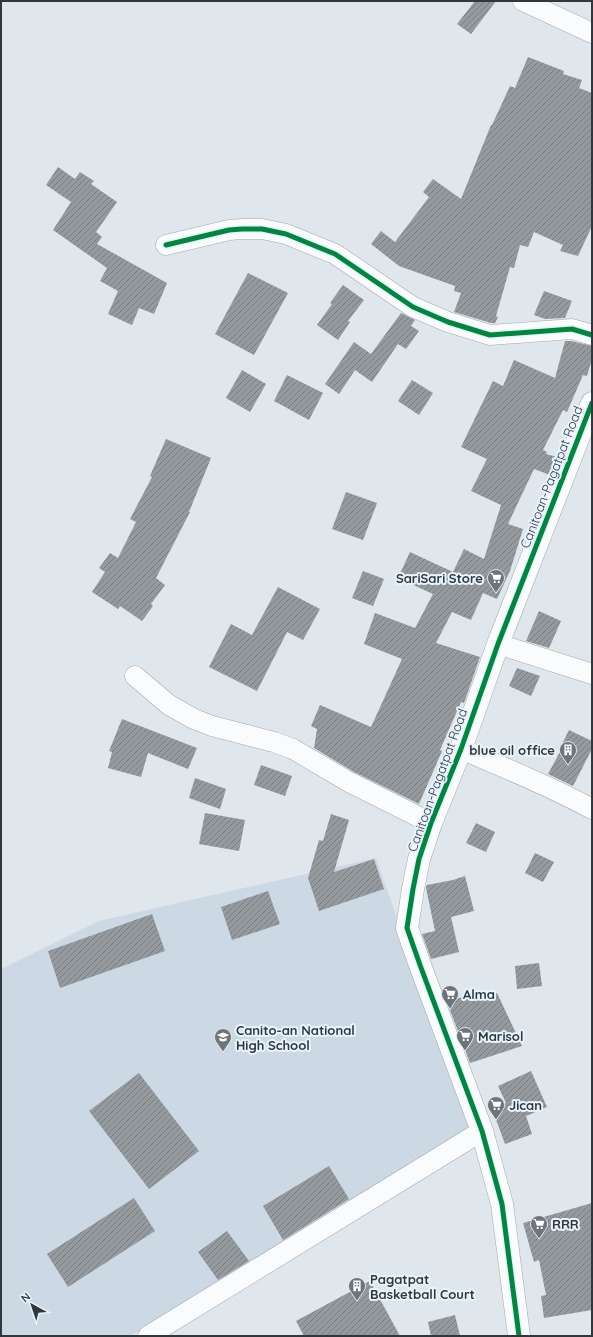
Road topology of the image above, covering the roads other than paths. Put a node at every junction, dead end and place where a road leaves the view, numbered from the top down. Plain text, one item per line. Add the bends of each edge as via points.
1 (523, 1) edge
2 (592, 33) edge
3 (166, 245) dead end
4 (592, 335) edge
5 (592, 403) edge
6 (586, 436) edge
7 (498, 644) junction
8 (592, 674) edge
9 (135, 676) dead end
10 (461, 749) junction
11 (592, 809) edge
12 (431, 823) junction
13 (482, 1131) junction
14 (148, 1336) edge
15 (519, 1336) edge

1 - 2 street
3 - 4 street via 229,230 262,229 286,234 335,254 413,307 448,322 490,335 572,329
5 - 6 street, Canitoan-Pagatpat Road
6 - 7 street, Canitoan-Pagatpat Road
7 - 8 street
7 - 10 street, Canitoan-Pagatpat Road
9 - 12 street via 169,705 194,719 293,749 349,782
10 - 11 street via 541,783
10 - 12 street, Canitoan-Pagatpat Road
12 - 13 street, Canitoan-Pagatpat Road via 412,889 408,928
13 - 14 street
13 - 15 street, Canitoan-Pagatpat Road via 502,1204

